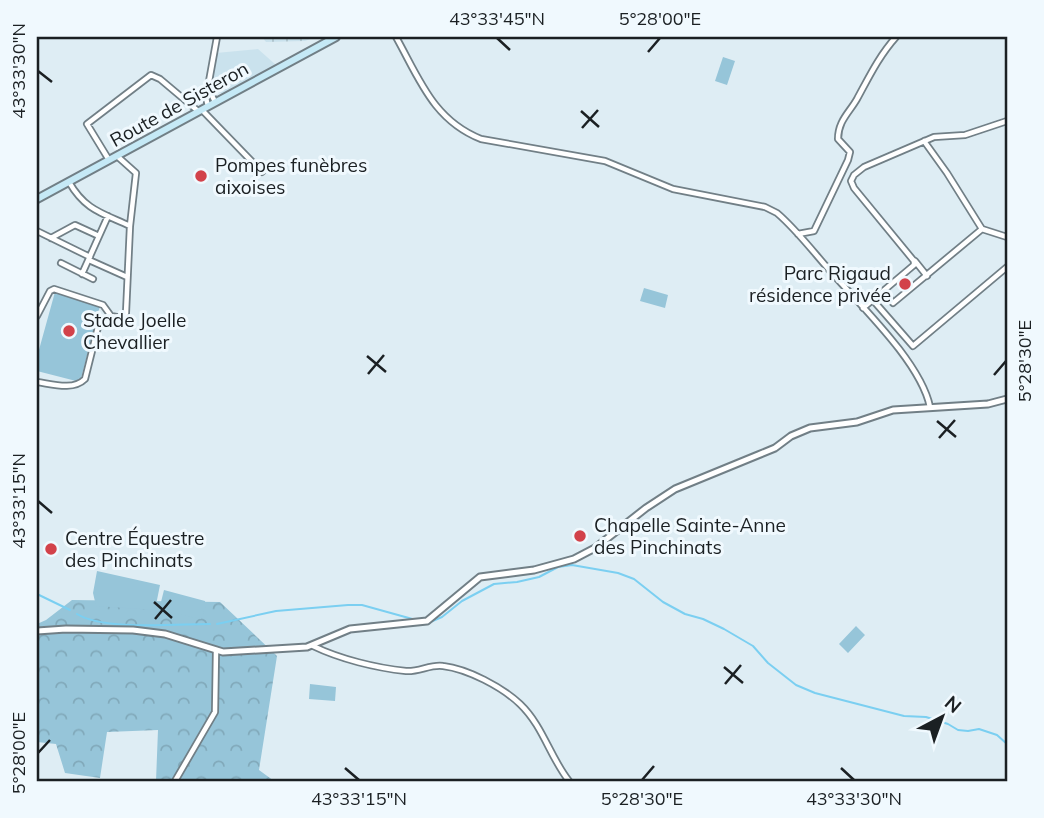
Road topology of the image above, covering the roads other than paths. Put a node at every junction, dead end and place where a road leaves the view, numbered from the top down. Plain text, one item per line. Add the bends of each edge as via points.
1 (217, 37) edge
2 (336, 37) edge
3 (396, 37) edge
4 (895, 37) edge
5 (208, 86) junction
6 (215, 102) junction
7 (203, 109) junction
8 (1007, 121) edge
9 (924, 141) junction
10 (117, 156) junction
11 (109, 160) junction
12 (262, 172) dead end
13 (69, 182) junction
14 (37, 199) edge
15 (108, 216) junction
16 (130, 226) junction
17 (982, 229) junction
18 (37, 231) edge
19 (798, 234) junction
20 (99, 236) junction
21 (51, 238) junction
22 (1007, 240) edge
23 (89, 258) junction
24 (914, 261) junction
25 (61, 263) dead end
26 (1007, 267) edge
27 (82, 274) junction
28 (927, 276) junction
29 (127, 277) junction
30 (93, 279) dead end
31 (884, 291) junction
32 (872, 299) junction
33 (39, 308) edge
34 (863, 308) junction
35 (37, 316) edge
36 (111, 316) junction
37 (37, 382) edge
38 (1007, 399) edge
39 (930, 407) junction
40 (37, 631) edge
41 (313, 646) junction
42 (216, 651) junction
43 (175, 781) edge
44 (569, 781) edge

1 - 5 street
2 - 6 main road, Route de Sisteron
3 - 19 street via 432,103 467,134 605,161 681,191 765,206
4 - 19 street via 841,122 838,139 850,152 814,231
5 - 6 street
5 - 7 street
6 - 7 main road, Route de Sisteron
7 - 10 main road, Route de Sisteron
7 - 11 street via 151,75 87,124
7 - 12 street
8 - 9 street via 965,135
9 - 17 street
9 - 24 street via 864,167 851,181
10 - 11 main road, Route de Sisteron
10 - 16 street via 136,173
11 - 13 main road, Route de Sisteron
13 - 14 main road, Route de Sisteron
13 - 15 street via 82,202
15 - 16 street
15 - 20 street
16 - 29 street
17 - 22 street
17 - 28 street
18 - 21 street
19 - 34 street
20 - 21 street via 75,225
20 - 23 street
21 - 23 street
23 - 27 street
23 - 29 street
24 - 28 street
24 - 31 street
25 - 27 street
26 - 32 street via 913,346
27 - 30 street
28 - 31 street via 893,303
29 - 36 street via 126,313 122,318
31 - 32 street
32 - 34 street
33 - 35 street
33 - 36 street via 54,289 103,305
34 - 39 street via 917,375
36 - 37 street via 99,323 82,383
38 - 39 street
39 - 41 street via 892,410 857,422 800,432 758,455 675,489 574,559 480,577 424,621 350,629
40 - 42 street via 133,631 179,638
41 - 42 street
41 - 44 street via 394,669 417,671 442,665 497,687 531,717
42 - 43 street via 215,712

